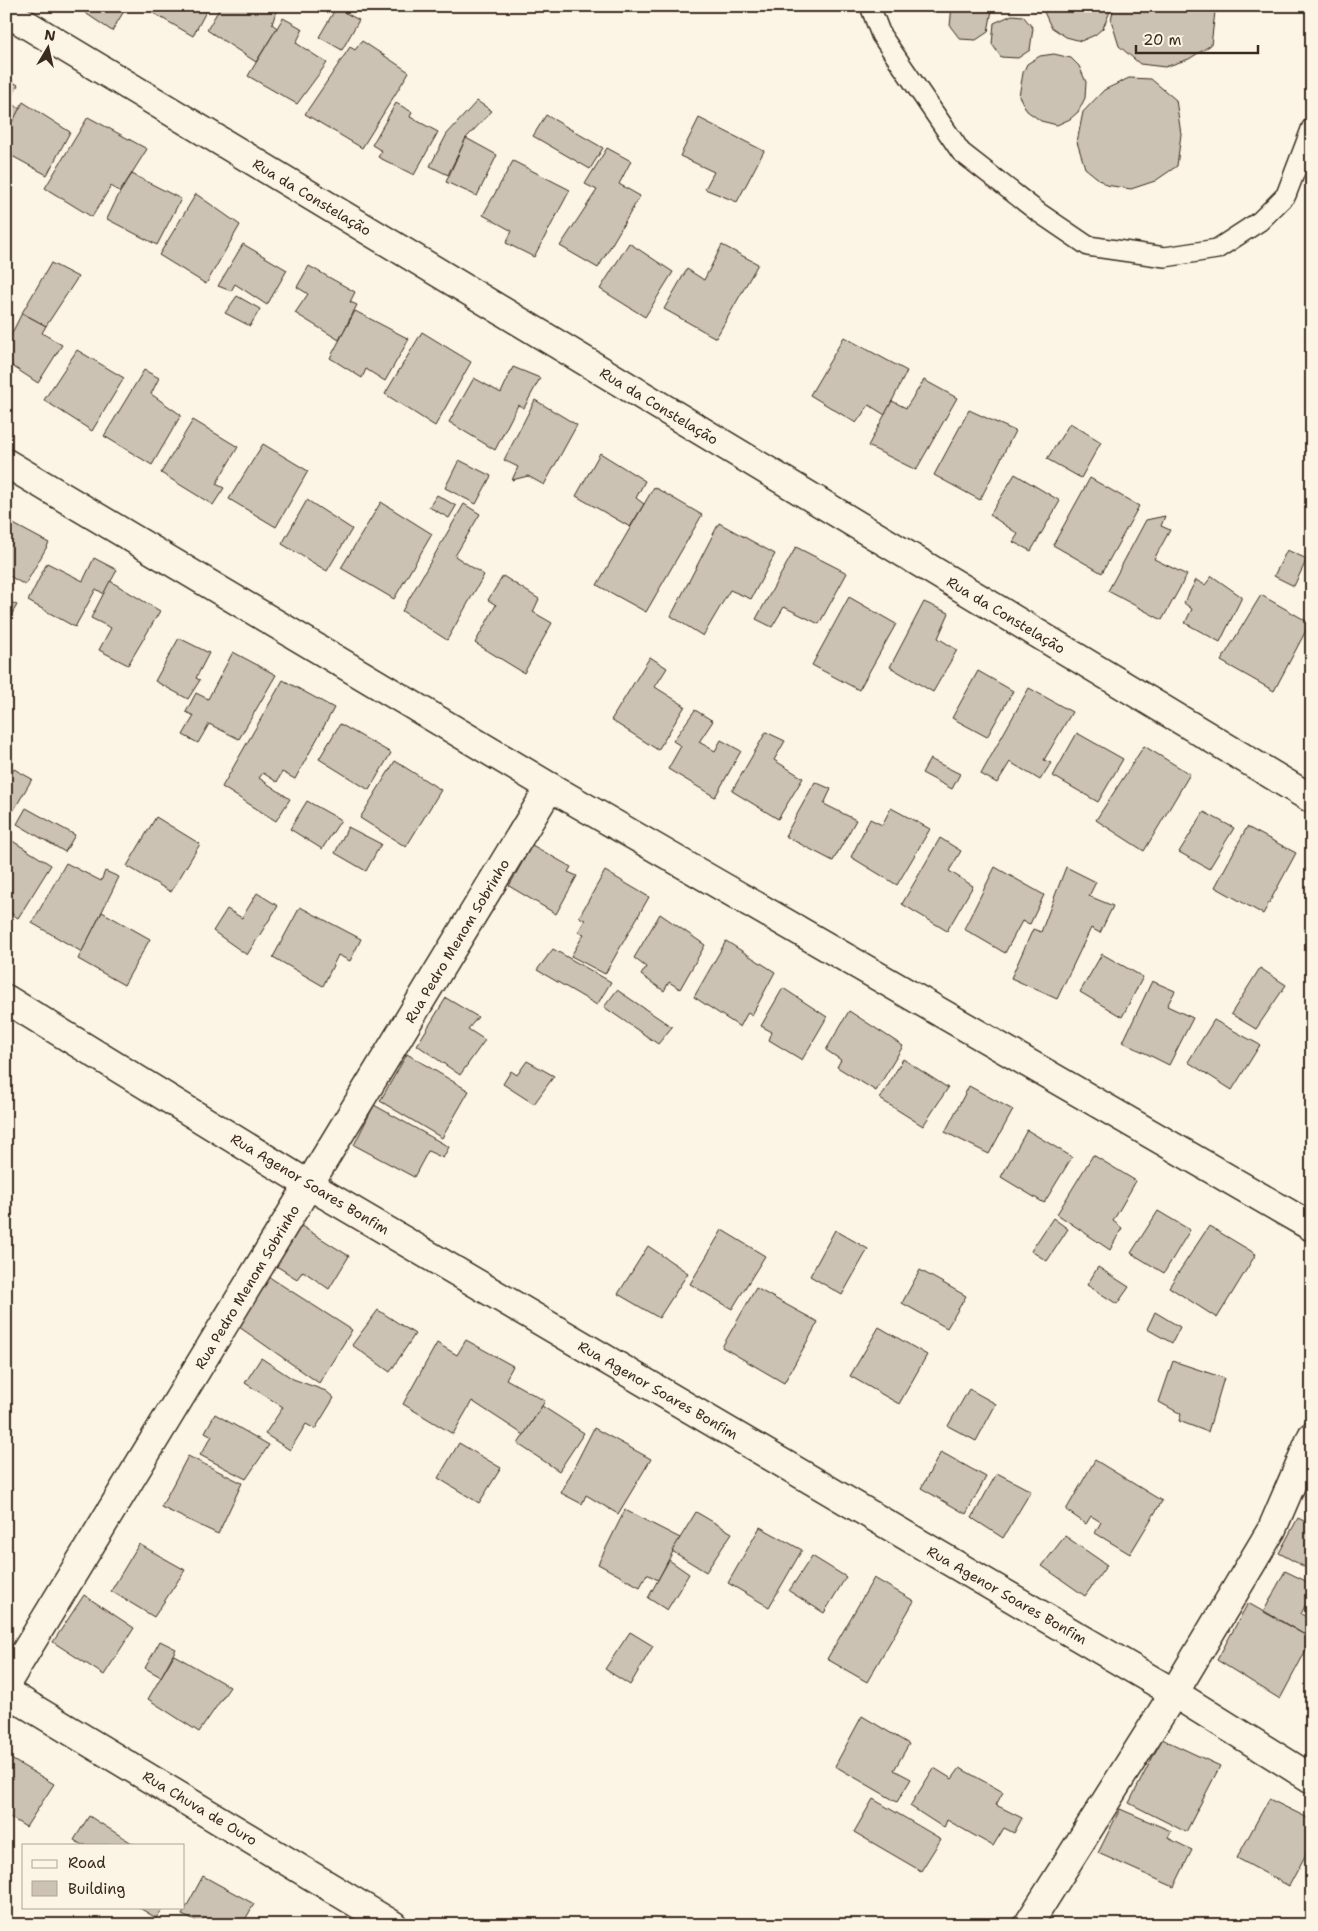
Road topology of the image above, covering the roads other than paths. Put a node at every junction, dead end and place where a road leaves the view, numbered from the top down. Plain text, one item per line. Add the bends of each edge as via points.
1 (870, 6) edge
2 (6, 12) edge
3 (1312, 127) edge
4 (6, 464) edge
5 (550, 787) junction
6 (1312, 799) edge
7 (6, 999) edge
8 (309, 1185) junction
9 (1312, 1227) edge
10 (1312, 1436) edge
11 (6, 1684) edge
12 (6, 1692) edge
13 (1174, 1693) junction
14 (1312, 1779) edge
15 (393, 1925) edge
16 (1028, 1925) edge

1 - 3 lane via 880,35 961,152 1088,246 1165,257 1217,249 1260,221 1286,195
2 - 6 street, Rua da Constelação
4 - 5 street
5 - 8 street, Rua Pedro Menom Sobrinho
5 - 9 street
7 - 8 street, Rua Agenor Soares Bonfim
8 - 11 street, Rua Pedro Menom Sobrinho
8 - 13 street, Rua Agenor Soares Bonfim
10 - 13 street via 1272,1529
12 - 15 street, Rua Chuva de Ouro
13 - 14 street, Rua Agenor Soares Bonfim
13 - 16 street

